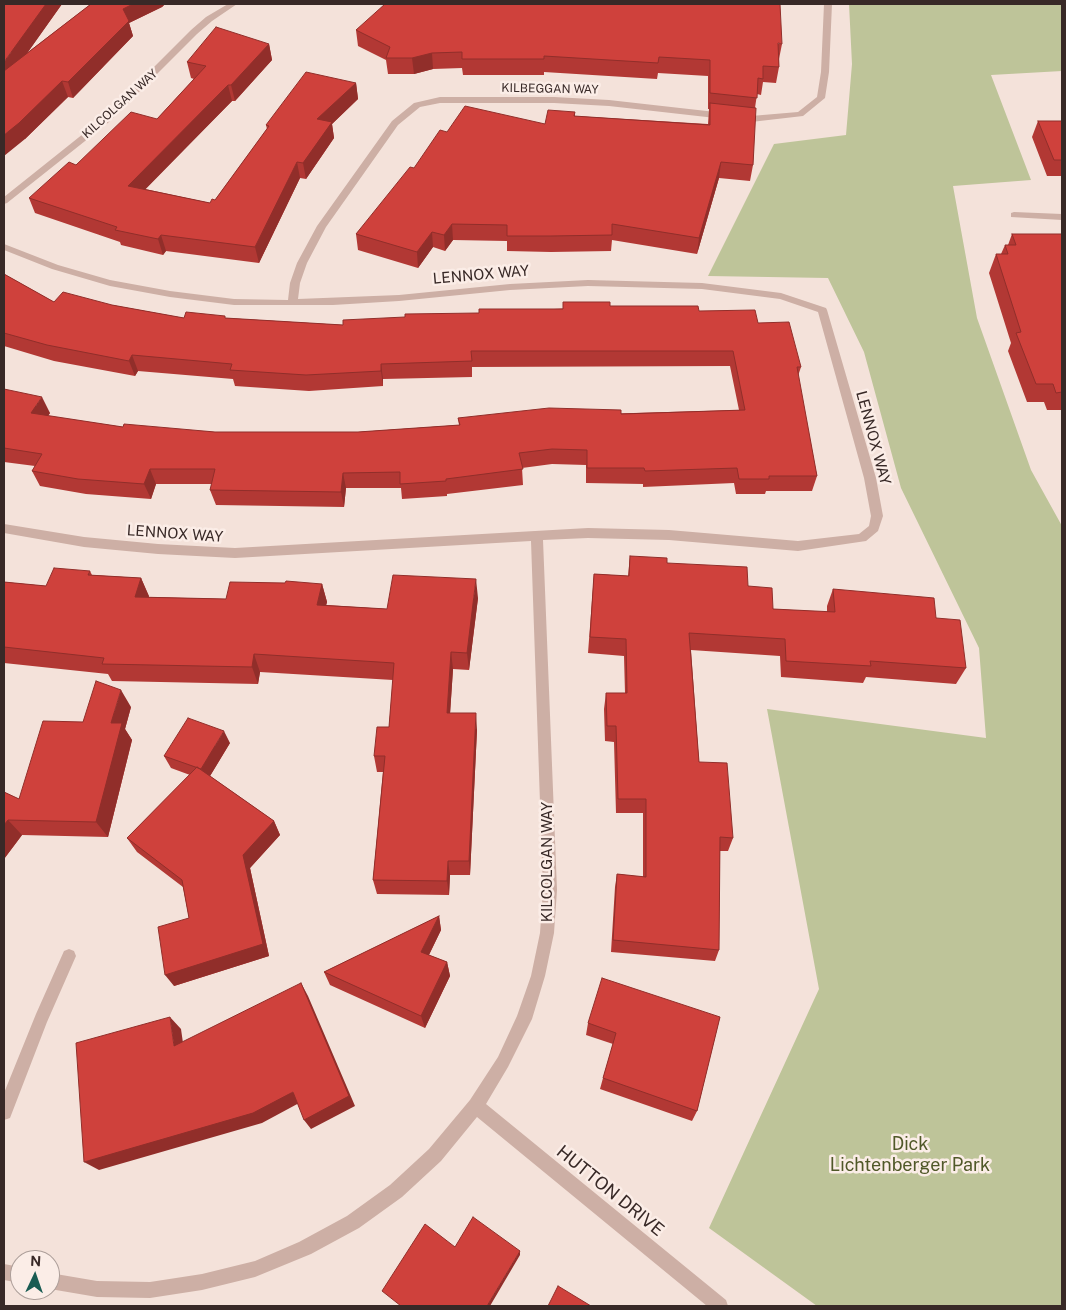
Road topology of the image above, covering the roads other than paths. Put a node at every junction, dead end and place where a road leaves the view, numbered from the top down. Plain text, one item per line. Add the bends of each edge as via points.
1 (233, 4) edge
2 (828, 4) edge
3 (4, 200) edge
4 (1014, 215) dead end
5 (1062, 217) edge
6 (4, 247) edge
7 (292, 304) junction
8 (4, 528) edge
9 (537, 536) junction
10 (69, 956) dead end
11 (476, 1106) junction
12 (4, 1112) edge
13 (60, 1283) edge
14 (720, 1306) edge

1 - 3 street, KILCOLGAN WAY via 194,32 106,120
2 - 7 street, KILBEGGAN WAY via 821,98 800,114 751,119 554,100 440,100 417,105 395,123 322,226 302,263
4 - 5 street
6 - 7 street, LENNOX WAY via 55,267 110,283 234,302
7 - 9 street, LENNOX WAY via 588,283 702,286 781,296 822,310 875,500 877,516 874,528 862,538 798,546 669,535 588,533
8 - 9 street, LENNOX WAY via 84,542 235,553
9 - 11 street, KILCOLGAN WAY via 550,890 547,933 524,1019
10 - 12 street
11 - 13 street, KILCOLGAN WAY via 435,1155 396,1191 352,1222 305,1248 254,1269 150,1290 97,1289
11 - 14 street, HUTTON DRIVE

